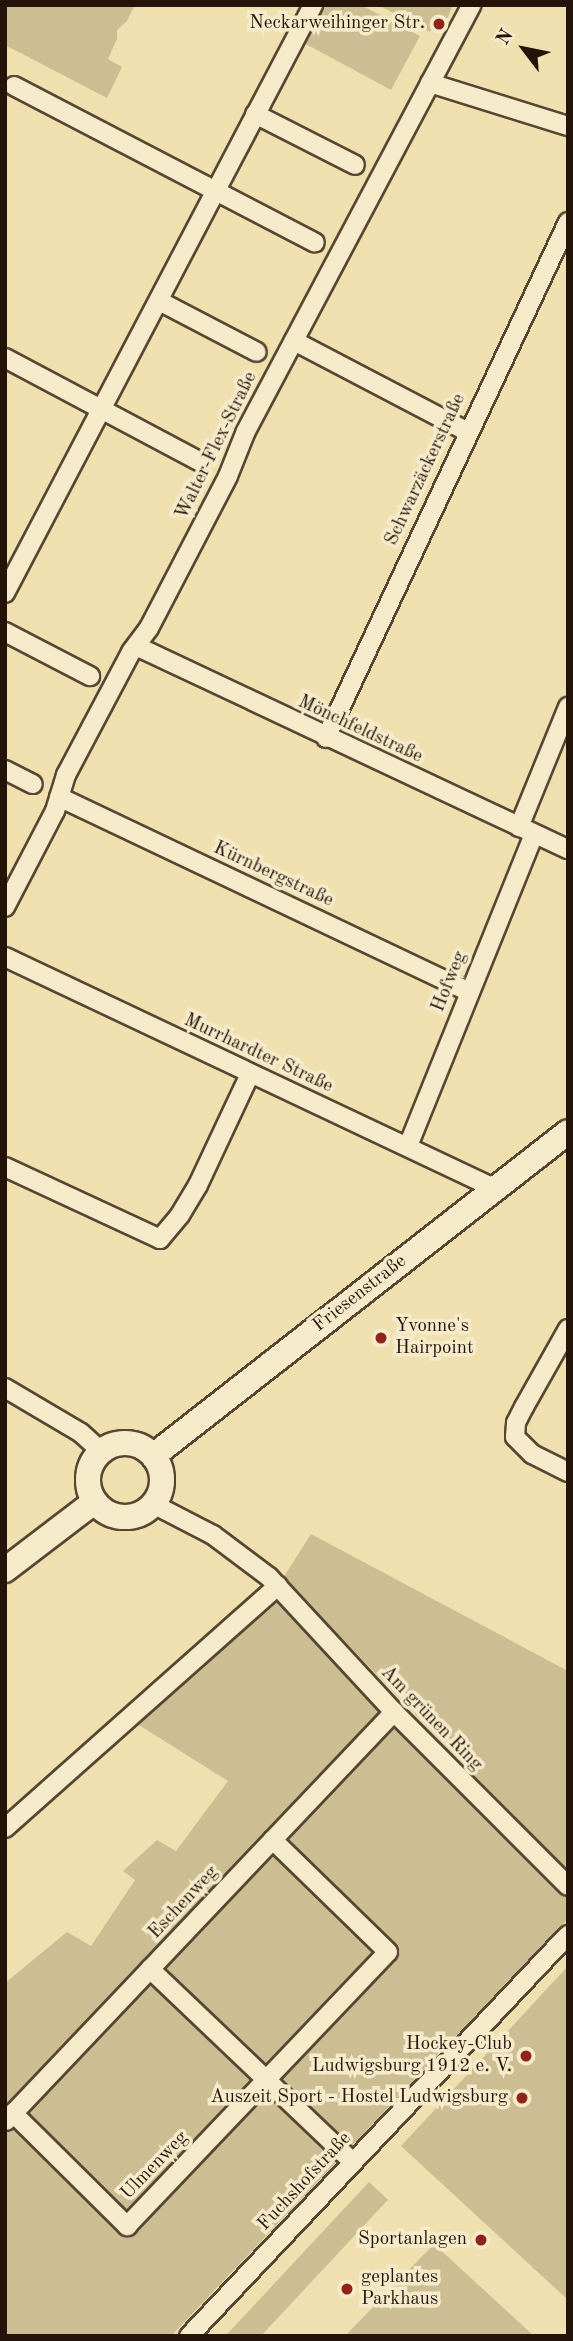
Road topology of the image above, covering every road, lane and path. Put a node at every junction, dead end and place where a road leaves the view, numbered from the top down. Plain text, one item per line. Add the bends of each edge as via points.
1 (313, 5) edge
2 (472, 5) edge
3 (430, 83) junction
4 (13, 86) dead end
5 (255, 114) junction
6 (568, 126) edge
7 (355, 165) dead end
8 (215, 191) junction
9 (568, 222) edge
10 (315, 243) dead end
11 (159, 301) junction
12 (294, 341) junction
13 (257, 352) dead end
14 (5, 358) edge
15 (103, 409) junction
16 (468, 432) junction
17 (199, 461) dead end
18 (5, 593) edge
19 (5, 632) edge
20 (135, 646) junction
21 (90, 676) dead end
22 (568, 707) edge
23 (326, 738) junction
24 (5, 770) edge
25 (33, 784) dead end
26 (59, 797) junction
27 (526, 831) junction
28 (568, 849) edge
29 (5, 907) edge
30 (5, 957) edge
31 (468, 991) junction
32 (250, 1074) junction
33 (568, 1132) edge
34 (408, 1146) junction
35 (5, 1167) edge
36 (494, 1188) junction
37 (568, 1329) edge
38 (5, 1388) edge
39 (102, 1452) junction
40 (153, 1456) junction
41 (568, 1472) edge
42 (94, 1502) junction
43 (153, 1504) junction
44 (5, 1570) edge
45 (273, 1582) junction
46 (394, 1712) junction
47 (5, 1828) edge
48 (273, 1840) junction
49 (568, 1886) edge
50 (568, 1935) edge
51 (150, 1969) junction
52 (267, 2079) junction
53 (9, 2117) edge
54 (353, 2162) junction
55 (189, 2336) edge

1 - 5 street
2 - 3 street, Walter-Flex-Straße
3 - 6 street
3 - 12 street, Walter-Flex-Straße
4 - 8 street
5 - 7 street
5 - 8 street
8 - 10 street
8 - 11 street
9 - 16 street, Schwarzäckerstraße
11 - 13 street
11 - 15 street
12 - 16 street
12 - 20 street, Walter-Flex-Straße via 246,431 222,488 149,628
14 - 15 street
15 - 17 street
15 - 18 street
16 - 23 street, Schwarzäckerstraße
19 - 21 street
20 - 23 street, Mönchfeldstraße
20 - 26 street, Walter-Flex-Straße via 66,775
22 - 27 street, Hofweg
23 - 27 street, Mönchfeldstraße
24 - 25 street
26 - 29 street, Walter-Flex-Straße
26 - 31 street, Kürnbergstraße
27 - 28 street, Mönchfeldstraße
27 - 31 street, Hofweg
30 - 32 street, Murrhardter Straße
31 - 34 street, Hofweg
32 - 34 street, Murrhardter Straße
32 - 35 street via 198,1185 160,1239
33 - 36 main road, Friesenstraße
34 - 36 street, Murrhardter Straße
36 - 40 main road, Friesenstraße
37 - 41 street via 523,1407 515,1437 532,1454
38 - 39 street via 81,1433
39 - 40 main road via 124,1443
39 - 42 main road via 88,1477
40 - 43 main road via 162,1483
42 - 43 main road via 109,1514 128,1517
42 - 44 main road
43 - 45 street, Am grünen Ring via 213,1535
45 - 46 street, Am grünen Ring
45 - 47 street via 110,1738
46 - 48 street, Eschenweg
46 - 49 street, Am grünen Ring
48 - 51 street, Eschenweg
48 - 52 street, Ulmenweg via 388,1952
50 - 54 street, Fuchshofstraße
51 - 52 street
51 - 53 street, Eschenweg
52 - 53 street, Ulmenweg via 127,2226
52 - 54 street
54 - 55 street, Fuchshofstraße

